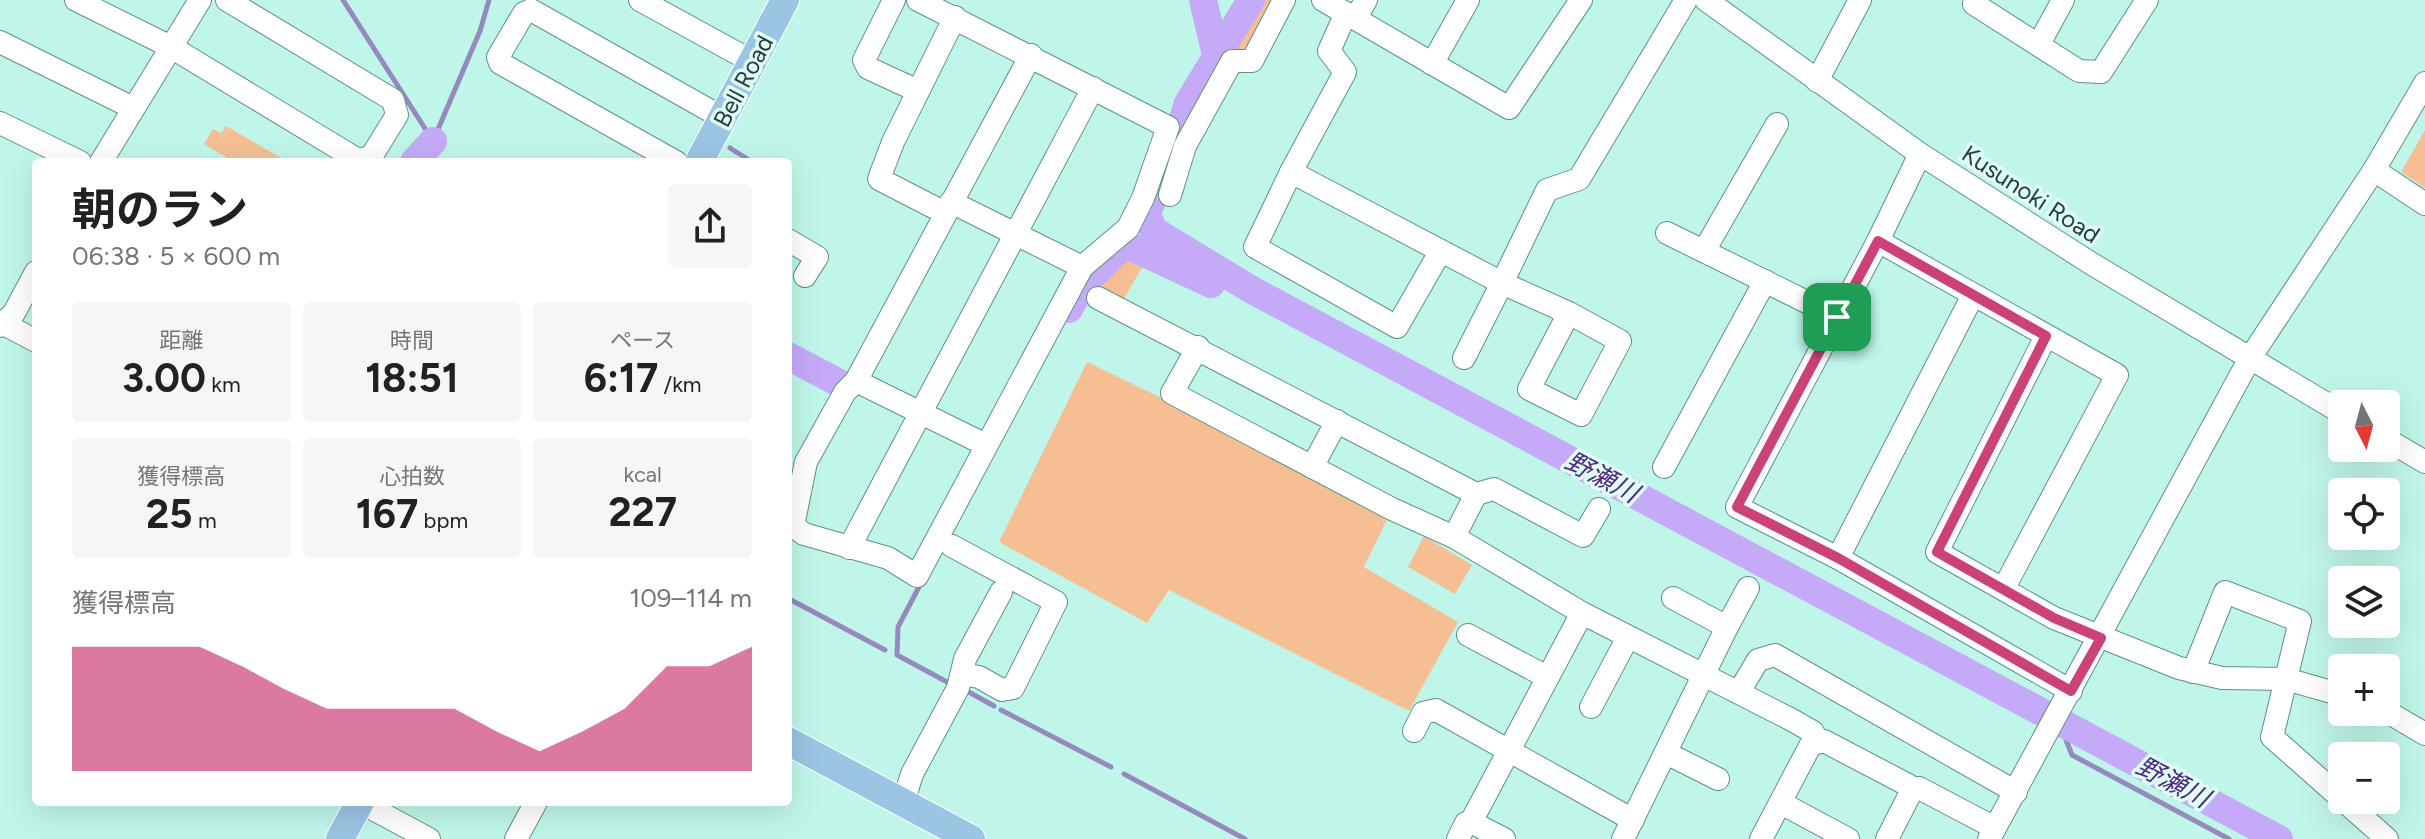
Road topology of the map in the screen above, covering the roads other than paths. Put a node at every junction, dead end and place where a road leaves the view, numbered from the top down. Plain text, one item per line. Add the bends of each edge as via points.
1 (76, 0) edge
2 (200, 0) edge
3 (227, 0) edge
4 (640, 0) edge
5 (785, 0) edge
6 (894, 0) edge
7 (918, 0) edge
8 (1284, 0) edge
9 (1323, 0) edge
10 (1468, 0) edge
11 (1686, 0) edge
12 (1706, 0) edge
13 (1859, 0) edge
14 (1975, 0) edge
15 (2063, 0) edge
16 (2147, 0) edge
17 (1578, 1) edge
18 (1356, 10) edge
19 (955, 17) junction
20 (0, 42) edge
21 (2039, 44) junction
22 (171, 47) junction
23 (1031, 55) junction
24 (753, 62) junction
25 (1432, 64) junction
26 (1817, 81) junction
27 (2425, 83) edge
28 (1093, 88) junction
29 (918, 91) junction
30 (133, 108) junction
31 (723, 118) junction
32 (0, 123) edge
33 (1777, 124) dead end
34 (1920, 154) junction
35 (72, 158) edge
36 (103, 158) edge
37 (355, 158) edge
38 (367, 158) edge
39 (669, 158) edge
40 (701, 158) edge
41 (2374, 170) junction
42 (1291, 172) junction
43 (1170, 195) dead end
44 (2425, 204) edge
45 (948, 208) junction
46 (1667, 233) dead end
47 (1015, 235) junction
48 (1878, 241) junction
49 (792, 242) edge
50 (1704, 251) junction
51 (1440, 252) junction
52 (1082, 267) junction
53 (805, 276) dead end
54 (32, 279) edge
55 (1765, 281) junction
56 (1502, 283) junction
57 (1973, 295) junction
58 (1098, 298) dead end
59 (1569, 313) junction
60 (1837, 317) junction
61 (1, 324) edge
62 (2046, 336) junction
63 (32, 339) edge
64 (1198, 347) junction
65 (1464, 358) dead end
66 (2250, 358) junction
67 (856, 381) junction
68 (2328, 405) edge
69 (921, 412) junction
70 (1337, 421) junction
71 (986, 445) junction
72 (2400, 447) edge
73 (2425, 462) edge
74 (1312, 467) junction
75 (1664, 467) dead end
76 (1476, 494) junction
77 (1599, 509) dead end
78 (1454, 537) junction
79 (952, 546) dead end
80 (849, 548) junction
81 (1838, 558) junction
82 (1748, 588) dead end
83 (2004, 588) junction
84 (1001, 592) dead end
85 (1673, 598) dead end
86 (1582, 613) junction
87 (1727, 627) junction
88 (1468, 635) dead end
89 (1628, 637) junction
90 (2101, 638) junction
91 (2193, 672) junction
92 (962, 674) junction
93 (1702, 676) junction
94 (1547, 677) junction
95 (2286, 679) junction
96 (2328, 691) edge
97 (1739, 692) junction
98 (2068, 697) junction
99 (1591, 707) dead end
100 (2400, 719) edge
101 (1414, 731) dead end
102 (2425, 734) edge
103 (792, 743) edge
104 (1817, 743) junction
105 (1508, 751) junction
106 (1666, 753) junction
107 (1718, 779) dead end
108 (2328, 787) edge
109 (1909, 790) junction
110 (2016, 792) junction
111 (903, 803) junction
112 (1781, 803) junction
113 (358, 806) edge
114 (367, 806) edge
115 (534, 806) edge
116 (2358, 814) edge
117 (1628, 829) edge
118 (1464, 831) edge
119 (1992, 834) edge
120 (1499, 838) edge
121 (340, 839) edge
122 (429, 839) edge
123 (516, 839) edge
124 (971, 839) edge
125 (1761, 839) edge
126 (1848, 839) edge
127 (1887, 839) edge
128 (2387, 839) edge

1 - 22 street
2 - 22 street
3 - 38 street via 393,100 397,115
4 - 24 street
5 - 24 main road, Bell Road
6 - 29 street via 864,60 868,68
7 - 19 street
8 - 43 street via 1252,61 1232,61 1185,146
9 - 18 street
10 - 25 street
11 - 56 street via 1579,179 1547,190
12 - 26 street, Kusunoki Road
13 - 26 street
14 - 21 street
15 - 21 street
16 - 21 street via 2101,72 2079,71
17 - 25 street via 1509,108
18 - 25 street
18 - 42 street via 1329,51 1345,72
19 - 23 street
19 - 29 street
20 - 30 street
22 - 30 street
22 - 37 street
23 - 28 street
23 - 45 street
24 - 31 main road, Bell Road
26 - 34 street, Kusunoki Road
27 - 41 street
28 - 47 street
28 - 52 street via 1168,127 1128,228
29 - 45 street via 879,179
30 - 36 street
31 - 39 street via 531,10 524,13 498,57 500,63
31 - 40 main road, Bell Road
32 - 35 street
33 - 50 street
34 - 48 street
34 - 66 street, Kusunoki Road
41 - 44 street
41 - 66 street
42 - 51 street
42 - 51 street via 1255,247 1397,327
45 - 47 street
45 - 67 street
46 - 50 street
47 - 52 street
47 - 69 street
48 - 57 street
48 - 60 street
49 - 53 street via 817,257
50 - 55 street
51 - 56 street
52 - 71 street
54 - 61 street via 14,313
55 - 60 street
55 - 75 street
56 - 59 street
56 - 65 street
57 - 62 street
57 - 81 street
58 - 64 street
59 - 59 street via 1529,389 1581,415 1620,341
60 - 81 street via 1737,507
61 - 63 street
62 - 83 street via 1937,552
62 - 83 street via 2117,375
64 - 70 street
64 - 74 street via 1172,393
66 - 68 street, Kusunoki Road
66 - 90 street
67 - 69 street
67 - 80 street via 806,462 793,526
69 - 71 street
69 - 80 street
70 - 74 street
70 - 76 street
71 - 80 street via 917,576 888,558
72 - 73 street
74 - 78 street
76 - 77 street via 1494,489 1583,536
76 - 78 street
78 - 86 street
79 - 92 street via 1056,602 1013,688 1002,690
81 - 98 street
82 - 87 street
83 - 90 street
84 - 92 street
85 - 87 street
86 - 89 street
86 - 94 street
87 - 93 street
88 - 94 street
89 - 93 street
89 - 99 street
90 - 91 street
90 - 98 street
91 - 95 street
91 - 95 street via 2225,592 2300,621
92 - 111 street
93 - 97 street
93 - 106 street
94 - 105 street
95 - 96 street
95 - 108 street via 2272,737
97 - 104 street via 1813,732
97 - 110 street via 1758,660 1775,655
98 - 110 street
100 - 102 street
101 - 105 street via 1423,713 1436,710
103 - 111 main road
104 - 109 street via 1824,741
104 - 112 street via 1811,744
105 - 117 street
105 - 118 street
106 - 107 street
106 - 117 street
109 - 119 street via 1919,788
109 - 127 street
110 - 119 street
111 - 124 main road
112 - 125 street
112 - 126 street
113 - 121 main road
114 - 122 street
115 - 123 street
116 - 128 street
118 - 120 street

